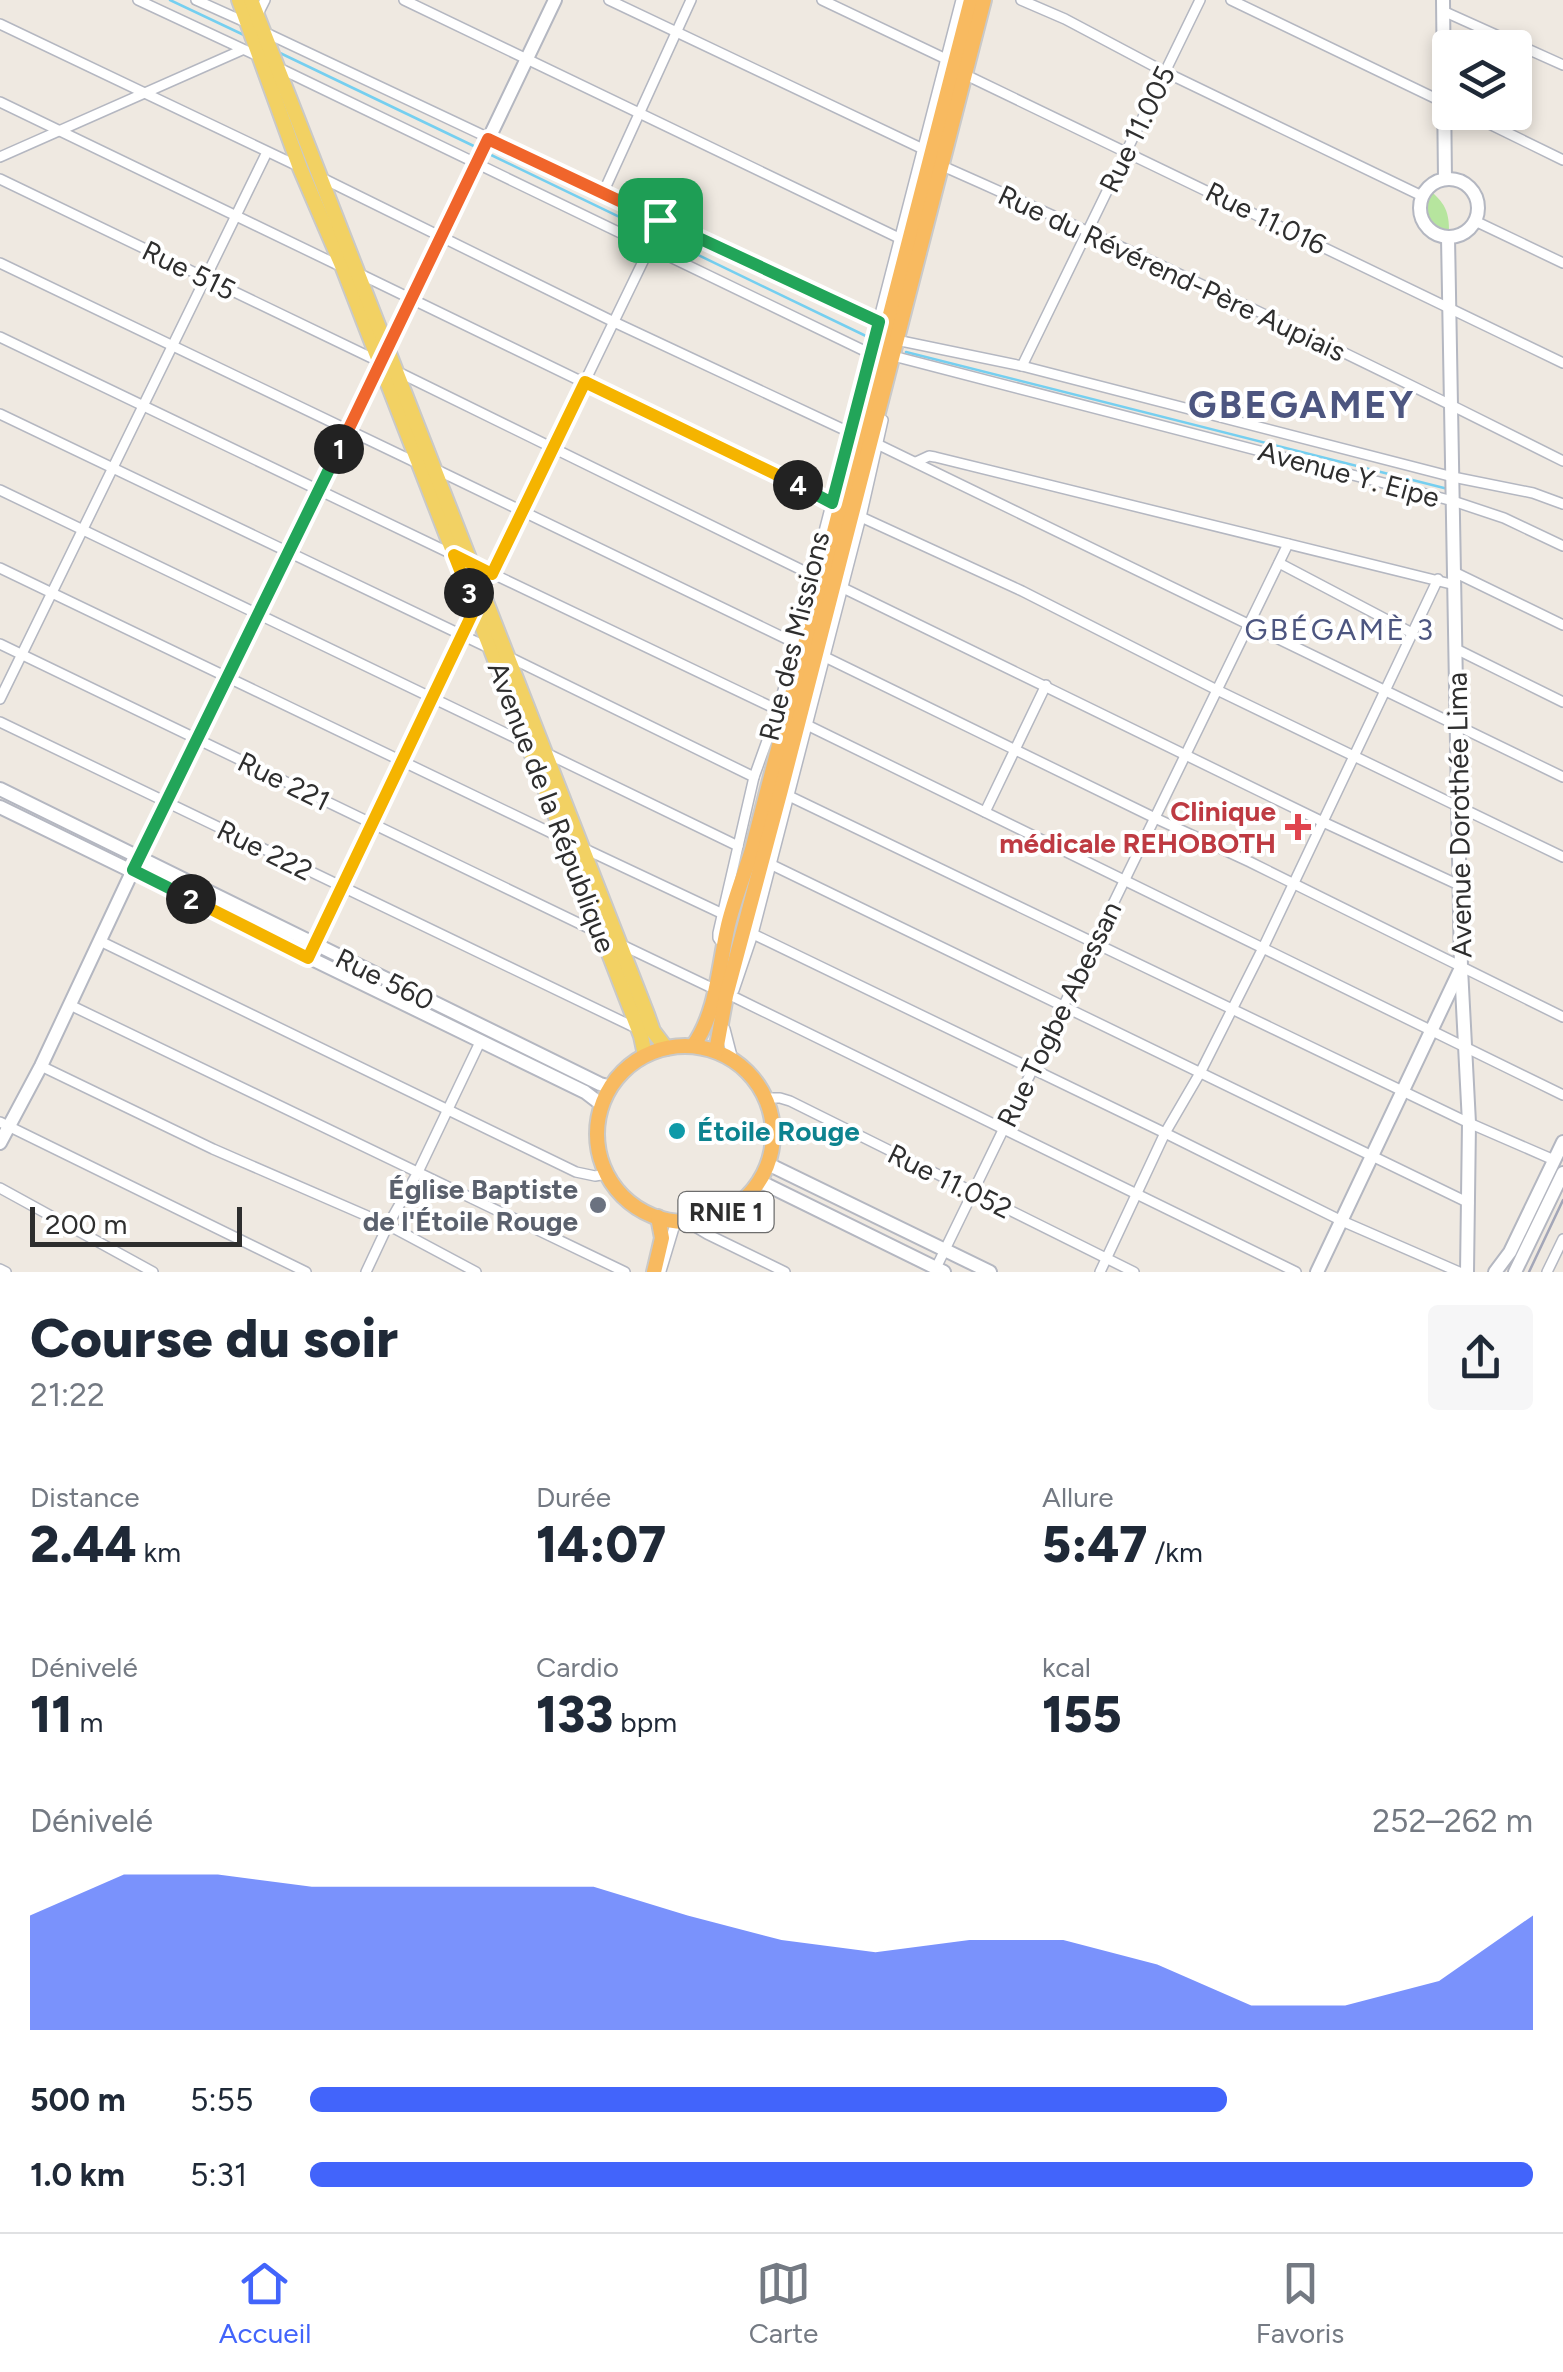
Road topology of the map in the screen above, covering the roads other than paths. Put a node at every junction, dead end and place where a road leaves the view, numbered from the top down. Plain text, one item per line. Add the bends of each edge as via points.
1 (138, 0) edge
2 (196, 0) edge
3 (239, 0) edge
4 (251, 0) edge
5 (265, 0) edge
6 (404, 0) edge
7 (555, 0) edge
8 (609, 0) edge
9 (692, 0) edge
10 (822, 0) edge
11 (961, 0) edge
12 (970, 0) edge
13 (987, 0) edge
14 (1021, 0) edge
15 (1200, 0) edge
16 (1232, 0) edge
17 (1441, 4) edge
18 (256, 23) junction
19 (0, 24) edge
20 (1443, 30) edge
21 (676, 32) junction
22 (242, 50) junction
23 (260, 57) junction
24 (946, 58) junction
25 (527, 59) junction
26 (1563, 65) edge
27 (276, 67) junction
28 (1165, 72) junction
29 (968, 76) junction
30 (146, 92) junction
31 (1432, 97) edge
32 (0, 102) edge
33 (638, 113) junction
34 (61, 130) junction
35 (1446, 130) edge
36 (1501, 130) edge
37 (488, 139) junction
38 (923, 149) junction
39 (1126, 151) junction
40 (267, 152) junction
41 (0, 157) edge
42 (1563, 160) edge
43 (476, 164) junction
44 (300, 168) junction
45 (947, 168) junction
46 (322, 178) junction
47 (0, 179) edge
48 (1445, 179) junction
49 (602, 193) junction
50 (1422, 196) junction
51 (234, 216) junction
52 (1475, 222) junction
53 (1088, 230) junction
54 (442, 236) junction
55 (1448, 237) junction
56 (899, 238) junction
57 (650, 247) junction
58 (0, 263) edge
59 (1563, 263) edge
60 (342, 268) junction
61 (359, 274) junction
62 (206, 278) junction
63 (412, 299) junction
64 (1449, 307) junction
65 (614, 322) junction
66 (879, 322) junction
67 (0, 337) edge
68 (902, 340) junction
69 (173, 346) junction
70 (871, 354) junction
71 (897, 357) junction
72 (382, 359) junction
73 (1563, 363) edge
74 (1022, 366) junction
75 (396, 371) junction
76 (585, 382) junction
77 (1451, 405) junction
78 (144, 406) junction
79 (0, 414) edge
80 (348, 430) junction
81 (849, 432) junction
82 (878, 444) junction
83 (553, 447) junction
84 (916, 462) junction
85 (1563, 462) edge
86 (419, 464) junction
87 (113, 468) junction
88 (436, 468) junction
89 (1453, 477) junction
90 (0, 490) edge
91 (319, 490) junction
92 (1453, 501) junction
93 (1563, 504) edge
94 (846, 509) junction
95 (522, 511) junction
96 (83, 530) junction
97 (1288, 544) junction
98 (1563, 546) edge
99 (288, 553) junction
100 (454, 555) junction
101 (469, 562) junction
102 (1278, 563) junction
103 (0, 568) edge
104 (492, 574) junction
105 (812, 576) junction
106 (1455, 578) junction
107 (1438, 579) junction
108 (842, 587) junction
109 (53, 593) junction
110 (478, 602) junction
111 (258, 614) junction
112 (1249, 623) junction
113 (1563, 625) edge
114 (1412, 633) junction
115 (462, 635) junction
116 (795, 643) junction
117 (0, 644) edge
118 (1456, 650) junction
119 (498, 653) junction
120 (22, 654) junction
121 (825, 657) junction
122 (228, 677) junction
123 (1046, 686) junction
124 (1217, 690) junction
125 (1385, 690) junction
126 (432, 698) junction
127 (0, 699) edge
128 (1563, 702) edge
129 (778, 710) junction
130 (0, 722) edge
131 (807, 725) junction
132 (1458, 725) junction
133 (198, 739) junction
134 (528, 744) junction
135 (1015, 750) junction
136 (546, 753) junction
137 (1186, 754) junction
138 (1354, 754) junction
139 (402, 761) junction
140 (754, 777) junction
141 (1563, 777) edge
142 (0, 789) edge
143 (788, 796) junction
144 (166, 802) junction
145 (0, 807) edge
146 (1459, 808) junction
147 (985, 812) junction
148 (1155, 818) junction
149 (1323, 822) junction
150 (372, 824) junction
151 (564, 839) junction
152 (738, 846) junction
153 (582, 848) junction
154 (140, 856) junction
155 (1563, 857) edge
156 (770, 864) junction
157 (133, 870) junction
158 (1124, 880) junction
159 (1294, 884) junction
160 (1461, 886) junction
161 (342, 887) junction
162 (722, 914) junction
163 (601, 934) junction
164 (753, 934) junction
165 (100, 941) junction
166 (1095, 942) junction
167 (619, 944) junction
168 (724, 944) junction
169 (1263, 948) junction
170 (311, 951) junction
171 (1462, 968) junction
172 (714, 989) junction
173 (732, 996) junction
174 (70, 1005) junction
175 (1063, 1006) junction
176 (1232, 1008) junction
177 (1563, 1018) edge
178 (638, 1029) junction
179 (1432, 1031) junction
180 (483, 1035) junction
181 (692, 1046) junction
182 (666, 1048) junction
183 (1467, 1049) junction
184 (716, 1051) junction
185 (644, 1055) junction
186 (733, 1060) junction
187 (41, 1066) junction
188 (1033, 1068) junction
189 (1200, 1072) junction
190 (610, 1087) junction
191 (1403, 1091) junction
192 (1563, 1094) edge
193 (765, 1098) junction
194 (602, 1105) junction
195 (449, 1108) junction
196 (1469, 1123) junction
197 (4, 1124) edge
198 (1004, 1129) junction
199 (1165, 1133) junction
200 (1563, 1142) edge
201 (0, 1143) edge
202 (1372, 1156) junction
203 (1554, 1160) junction
204 (768, 1164) junction
205 (418, 1172) junction
206 (1563, 1173) edge
207 (607, 1174) junction
208 (759, 1181) junction
209 (0, 1188) edge
210 (973, 1192) junction
211 (1138, 1194) junction
212 (1469, 1203) junction
213 (658, 1217) junction
214 (681, 1221) junction
215 (1342, 1221) junction
216 (388, 1225) junction
217 (1562, 1244) edge
218 (944, 1250) junction
219 (1106, 1258) junction
220 (1508, 1268) edge
221 (940, 1270) edge
222 (153, 1272) edge
223 (306, 1272) edge
224 (366, 1272) edge
225 (476, 1272) edge
226 (625, 1272) edge
227 (657, 1272) edge
228 (785, 1272) edge
229 (990, 1272) edge
230 (1100, 1272) edge
231 (1134, 1272) edge
232 (1296, 1272) edge
233 (1317, 1272) edge
234 (1459, 1272) edge
235 (1467, 1272) edge
236 (1546, 1272) edge

1 - 22 street
2 - 18 street
3 - 18 main road, Avenue de la République
4 - 18 main road, Avenue de la République
5 - 18 street
6 - 25 street
7 - 25 main road
8 - 21 street
9 - 21 street
10 - 24 street
11 - 24 street
12 - 94 highway, Rue des Missions
13 - 29 street
13 - 94 highway, Rue des Missions
14 - 28 street
15 - 28 street, Rue 11.005
16 - 31 street
17 - 20 main road
17 - 26 street
18 - 23 main road, Avenue de la République
18 - 27 main road, Avenue de la République
18 - 37 street
19 - 30 street
21 - 33 street
21 - 38 street
22 - 23 street
22 - 30 street
23 - 44 main road, Avenue de la République
24 - 38 street
25 - 33 street
25 - 37 main road
27 - 43 street
27 - 46 main road, Avenue de la République
28 - 39 street, Rue 11.005
28 - 50 street
29 - 39 street, Rue 11.016
29 - 45 street
30 - 34 street
30 - 40 street
32 - 34 street
33 - 49 street
33 - 56 street
34 - 41 street
34 - 51 street
35 - 48 main road
36 - 42 street
37 - 43 main road
37 - 49 street
38 - 56 street
39 - 53 street, Rue 11.005
39 - 64 street, Rue 11.016
40 - 44 street
40 - 51 street
43 - 54 main road
43 - 57 street
44 - 46 street
44 - 60 main road, Avenue de la République
45 - 53 street, Rue du Révérend-Père Aupiais
45 - 68 street
46 - 54 street
46 - 61 main road, Avenue de la République
47 - 62 street, Rue 515
48 - 50 main road
48 - 52 main road via 1473,191
49 - 66 street
50 - 55 main road via 1424,223
51 - 60 street
51 - 62 street
52 - 55 main road
52 - 59 street
53 - 74 street, Rue 11.005
53 - 77 street, Rue du Révérend-Père Aupiais
54 - 63 main road
54 - 65 street
55 - 64 main road, Avenue Dorothée Lima
56 - 66 street
57 - 65 street
57 - 70 street
58 - 69 street
60 - 72 main road, Avenue de la République
61 - 63 street
61 - 72 main road, Avenue de la République
62 - 69 street
62 - 72 street, Rue 515
63 - 72 main road
63 - 76 street
64 - 73 street, Rue 11.016
64 - 77 main road, Avenue Dorothée Lima
65 - 76 street
65 - 81 street
66 - 70 street
67 - 78 street
68 - 71 street
68 - 74 street, Avenue Y. Eipe
69 - 78 street
69 - 80 street
70 - 81 street
71 - 82 street
71 - 92 street, Avenue Y. Eipe
72 - 75 main road, Avenue de la République
72 - 80 main road
72 - 86 main road, Avenue de la République
74 - 89 street, Avenue Y. Eipe
75 - 83 street
75 - 88 main road, Avenue de la République
76 - 83 street
76 - 94 street
77 - 85 street, Rue du Révérend-Père Aupiais
77 - 89 main road, Avenue Dorothée Lima
78 - 87 street
78 - 91 street
79 - 87 street
80 - 86 street
80 - 91 main road
81 - 94 street
82 - 84 street
82 - 94 street
83 - 95 street
83 - 105 street
84 - 97 street via 935,457
84 - 112 street
86 - 100 main road, Avenue de la République
87 - 96 street
87 - 99 street
88 - 95 street
88 - 101 main road, Avenue de la République
89 - 92 main road, Avenue Dorothée Lima
89 - 93 street, Avenue Y. Eipe
90 - 96 street
91 - 99 main road
91 - 100 street
92 - 98 street, Avenue Y. Eipe
92 - 106 main road, Avenue Dorothée Lima
94 - 105 street
94 - 108 street
94 - 124 street
94 - 168 highway, Rue des Missions
94 - 184 highway, Rue des Missions
95 - 104 street
95 - 116 street
96 - 109 street
96 - 111 street
97 - 102 street, Rue Togbe Abessan
97 - 107 street
99 - 111 main road
99 - 115 street
100 - 101 street
100 - 110 main road, Avenue de la République
101 - 104 street
101 - 110 main road, Avenue de la République
102 - 112 street, Rue Togbe Abessan
102 - 114 street
103 - 109 street
104 - 110 street
104 - 129 street
105 - 116 street
106 - 107 street
106 - 113 street
106 - 118 main road, Avenue Dorothée Lima
107 - 114 street
108 - 121 street
108 - 123 street
109 - 120 street
109 - 122 street
110 - 115 street
110 - 119 main road, Avenue de la République
111 - 122 main road
111 - 126 street
112 - 124 street, Rue Togbe Abessan
112 - 125 street
114 - 125 street
115 - 119 street
115 - 126 street
116 - 129 street
117 - 120 street, Rue 221
118 - 128 street
118 - 132 main road, Avenue Dorothée Lima
119 - 134 main road, Avenue de la République
119 - 136 main road, Avenue de la République
119 - 140 street
120 - 127 street
120 - 133 street, Rue 221
121 - 131 street
121 - 135 street
122 - 133 main road
122 - 139 street
123 - 135 street
123 - 137 street
124 - 137 street, Rue Togbe Abessan
124 - 138 street
125 - 132 street
125 - 138 street
126 - 134 street
126 - 139 street
129 - 140 street
130 - 144 street, Rue 222
131 - 143 street
131 - 147 street
132 - 141 street
132 - 146 main road, Avenue Dorothée Lima
133 - 144 main road
133 - 150 street, Rue 221
134 - 151 main road, Avenue de la République
135 - 147 street
135 - 148 street
136 - 152 street
136 - 153 main road, Avenue de la République
137 - 148 street, Rue Togbe Abessan
137 - 149 street
138 - 146 street
138 - 149 street
139 - 150 street
139 - 151 street
140 - 152 street
142 - 154 main road, Rue 560
143 - 156 street
143 - 166 street
144 - 154 main road
144 - 161 street, Rue 222
145 - 157 main road, Rue 560
146 - 155 street
146 - 160 main road, Avenue Dorothée Lima
147 - 158 street
148 - 158 street, Rue Togbe Abessan
148 - 159 street
149 - 159 street
149 - 160 street
150 - 161 street
150 - 163 street, Rue 221
151 - 163 main road, Avenue de la République
152 - 162 street
153 - 162 street
153 - 167 main road, Avenue de la République
154 - 157 main road
154 - 170 main road, Rue 560
156 - 164 street
156 - 175 street
157 - 165 main road
157 - 170 main road, Rue 560
158 - 166 street, Rue Togbe Abessan
158 - 169 street
159 - 169 street
159 - 171 street
160 - 171 main road, Avenue Dorothée Lima
161 - 170 street
161 - 178 street, Rue 222
162 - 168 street via 718,936
163 - 178 main road, Avenue de la République
164 - 173 street
164 - 188 street
165 - 174 main road
165 - 195 street
166 - 175 street, Rue Togbe Abessan
166 - 176 street
167 - 172 street
167 - 182 main road, Avenue de la République
168 - 172 highway, Rue des Missions
169 - 176 street
169 - 179 street
170 - 180 main road, Rue 560
171 - 177 street
171 - 179 main road
171 - 183 main road, Avenue Dorothée Lima
172 - 181 highway, Rue des Missions
173 - 186 street via 724,1032
173 - 198 street
174 - 187 main road
174 - 205 street
175 - 188 street, Rue Togbe Abessan
175 - 189 street
176 - 189 street
176 - 191 street
178 - 185 main road, Avenue de la République
179 - 183 street
179 - 191 main road
180 - 190 main road, Rue 560
180 - 194 main road, Rue 560
180 - 195 street
181 - 182 highway
181 - 184 highway
182 - 185 highway
183 - 192 street
183 - 196 main road, Avenue Dorothée Lima
184 - 186 highway
185 - 190 highway
186 - 193 highway
187 - 197 main road
187 - 216 street
188 - 198 street, Rue Togbe Abessan
188 - 199 street
189 - 199 street
189 - 202 street
190 - 194 highway
191 - 196 street
191 - 202 main road
193 - 204 highway, RNIE 1 via 773,1131
193 - 210 street, Rue 11.052 via 790,1101
194 - 207 highway via 598,1144
195 - 205 street
195 - 207 street via 576,1172
196 - 203 street
196 - 212 main road, Avenue Dorothée Lima
197 - 201 main road
197 - 223 street
198 - 210 street, Rue Togbe Abessan
198 - 211 street
199 - 211 street
199 - 215 street
200 - 203 main road
202 - 212 street
202 - 215 main road
203 - 220 main road
204 - 208 highway, RNIE 1
204 - 218 main road
205 - 216 street
205 - 226 street
206 - 220 main road
207 - 213 highway, RNIE 1 via 632,1203
208 - 214 highway, RNIE 1 via 726,1212
208 - 221 main road
209 - 222 street
210 - 218 street, Rue Togbe Abessan
210 - 219 street, Rue 11.052
211 - 219 street
211 - 232 street
212 - 235 main road, Avenue Dorothée Lima
213 - 214 highway, RNIE 1
213 - 227 highway, RNIE 1
214 - 227 street
214 - 228 street
215 - 233 main road
215 - 234 street
216 - 224 street
216 - 225 street
217 - 236 street
218 - 221 street, Rue Togbe Abessan
218 - 229 main road
219 - 230 street
219 - 231 street, Rue 11.052

